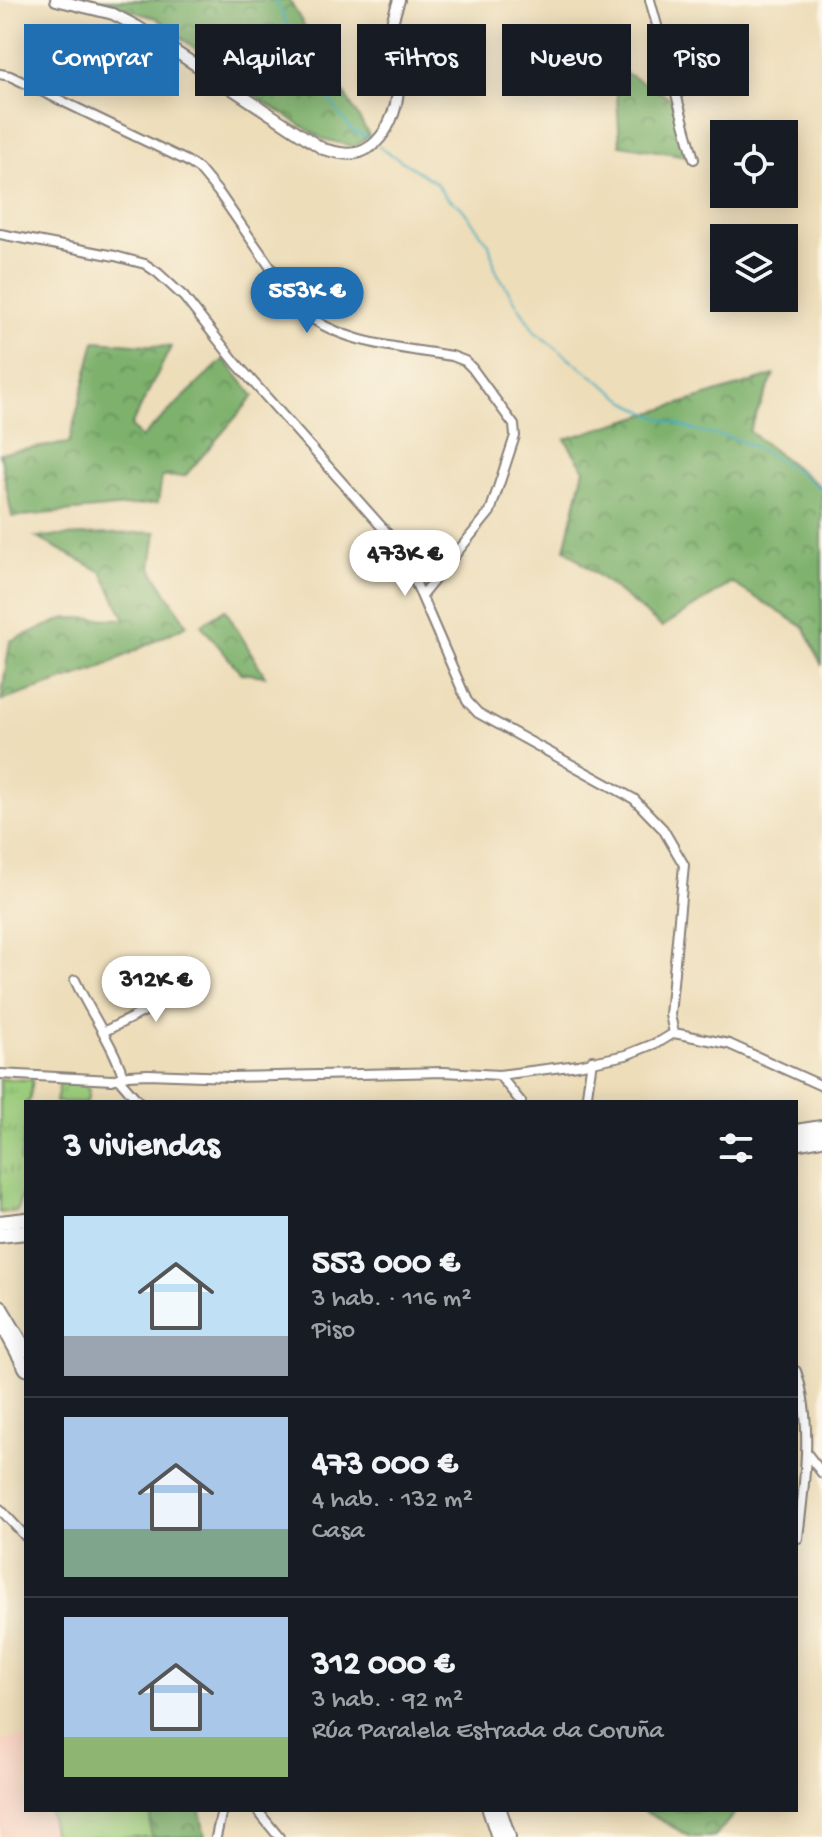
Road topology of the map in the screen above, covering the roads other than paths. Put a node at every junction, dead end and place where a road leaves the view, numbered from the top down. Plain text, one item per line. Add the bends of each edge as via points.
1 (56, 0) edge
2 (399, 0) edge
3 (650, 0) edge
4 (0, 74) edge
5 (694, 159) dead end
6 (0, 234) edge
7 (422, 595) junction
8 (183, 979) dead end
9 (75, 980) dead end
10 (103, 1032) junction
11 (674, 1033) junction
12 (592, 1060) junction
13 (0, 1074) edge
14 (499, 1075) junction
15 (121, 1077) junction
16 (822, 1086) edge
17 (138, 1100) edge
18 (519, 1100) edge
19 (586, 1100) edge
20 (822, 1128) edge
21 (798, 1132) edge
22 (822, 1138) edge
23 (798, 1143) edge
24 (24, 1219) edge
25 (0, 1222) edge
26 (24, 1225) edge
27 (0, 1228) edge
28 (24, 1232) edge
29 (0, 1235) edge
30 (24, 1239) edge
31 (0, 1242) edge
32 (0, 1306) edge
33 (0, 1321) edge
34 (24, 1347) edge
35 (24, 1365) edge
36 (798, 1376) edge
37 (807, 1454) junction
38 (822, 1473) edge
39 (0, 1509) edge
40 (24, 1535) edge
41 (798, 1538) edge
42 (222, 1812) edge
43 (259, 1812) edge
44 (490, 1812) edge
45 (501, 1812) edge
46 (216, 1837) edge
47 (279, 1837) edge
48 (498, 1837) edge
49 (509, 1837) edge

1 - 2 street via 113,14 138,27 323,149 341,154 373,145 392,115 397,80 389,39
3 - 5 street
4 - 7 street via 199,169 310,318 354,339 452,356 472,368 514,425 515,436 490,512
6 - 7 street via 115,256 158,273 388,534
7 - 11 street via 467,701 478,713 634,799 678,852 684,885 670,1015
8 - 10 street via 155,1006
9 - 10 street
10 - 15 street
11 - 12 street via 626,1055
11 - 16 street via 729,1044
12 - 14 street
12 - 19 street
13 - 15 street
14 - 15 street
14 - 18 street
15 - 17 street
20 - 21 highway
22 - 23 highway
24 - 25 main road
26 - 27 highway
28 - 29 highway
30 - 31 main road
32 - 34 main road
33 - 35 main road
36 - 37 street
37 - 38 street
37 - 41 street
39 - 40 street
42 - 46 street
43 - 47 street
44 - 48 main road
45 - 49 main road

